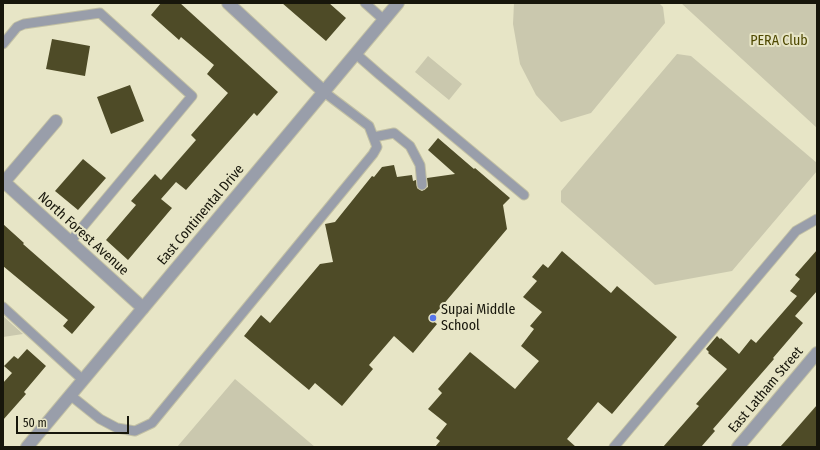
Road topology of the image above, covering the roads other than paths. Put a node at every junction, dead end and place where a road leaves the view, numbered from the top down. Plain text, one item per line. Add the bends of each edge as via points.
1 (228, 3) edge
2 (365, 3) edge
3 (398, 3) edge
4 (384, 20) junction
5 (3, 44) edge
6 (356, 54) junction
7 (324, 92) junction
8 (56, 121) dead end
9 (374, 137) junction
10 (4, 182) edge
11 (422, 185) dead end
12 (524, 195) dead end
13 (817, 219) edge
14 (70, 242) junction
15 (3, 307) edge
16 (143, 308) junction
17 (817, 353) edge
18 (83, 380) junction
19 (70, 395) junction
20 (27, 447) edge
21 (614, 447) edge
22 (738, 447) edge

1 - 7 street
2 - 4 lane
3 - 4 street, East Continental Drive
4 - 6 street, East Continental Drive
5 - 14 lane via 17,27 24,24 100,12 192,96
6 - 7 street, East Continental Drive
6 - 12 lane
7 - 9 lane via 369,126
7 - 16 street, East Continental Drive
8 - 10 street
9 - 11 lane via 394,133 410,146 420,166
9 - 19 lane via 377,147 373,154 152,423 135,431 117,428 100,419
10 - 14 street, North Forest Avenue
13 - 21 lane via 796,231
14 - 16 street, North Forest Avenue
15 - 18 lane
16 - 18 street, East Continental Drive
17 - 22 street, East Latham Street
18 - 19 street, East Continental Drive
19 - 20 street, East Continental Drive

